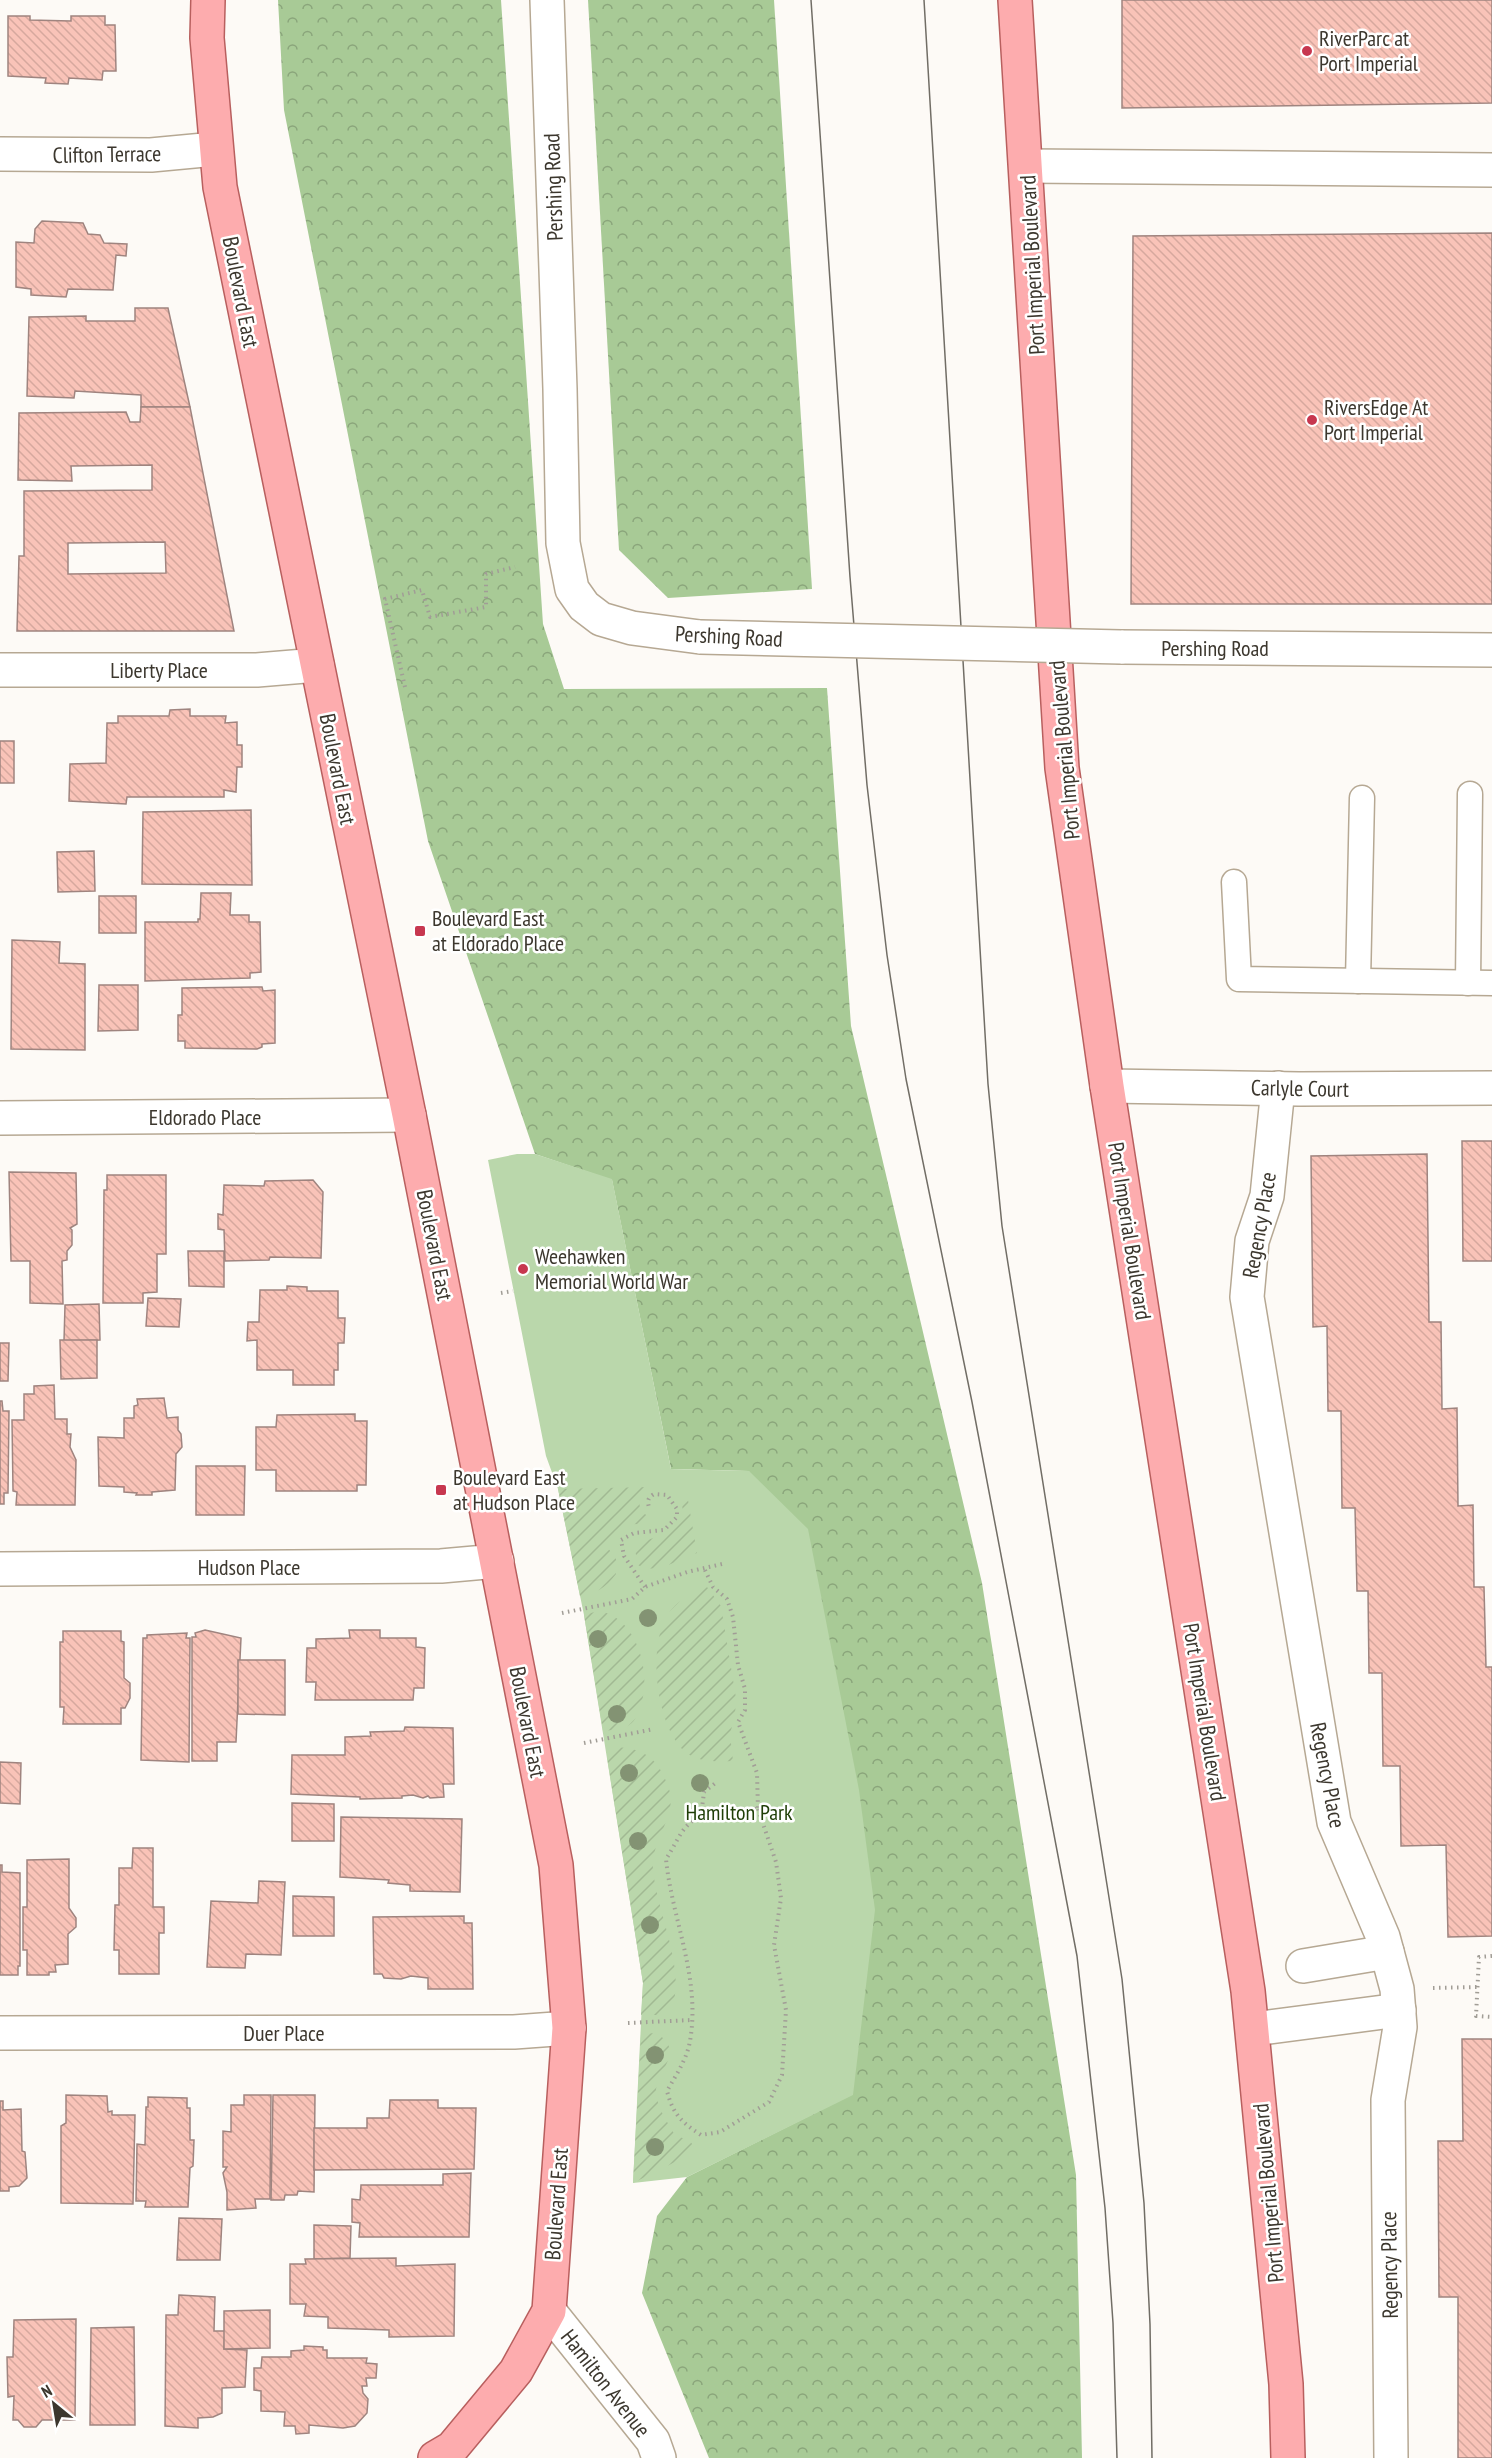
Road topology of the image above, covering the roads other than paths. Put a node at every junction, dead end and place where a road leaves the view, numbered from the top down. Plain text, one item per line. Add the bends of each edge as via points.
1 (208, 0) edge
2 (547, 0) edge
3 (1015, 0) edge
4 (215, 149) junction
5 (0, 154) edge
6 (1026, 166) junction
7 (1492, 170) edge
8 (1492, 650) edge
9 (317, 665) junction
10 (0, 670) edge
11 (1470, 794) dead end
12 (1362, 798) dead end
13 (1234, 882) dead end
14 (1358, 981) junction
15 (1468, 983) junction
16 (1492, 984) edge
17 (1107, 1086) junction
18 (1278, 1088) junction
19 (1492, 1088) edge
20 (409, 1114) junction
21 (0, 1118) edge
22 (497, 1561) junction
23 (0, 1569) edge
24 (1388, 1952) junction
25 (1303, 1966) dead end
26 (1399, 2010) junction
27 (569, 2028) junction
28 (1253, 2029) junction
29 (0, 2033) edge
30 (549, 2311) junction
31 (435, 2458) edge
32 (659, 2458) edge
33 (1288, 2458) edge
34 (1391, 2458) edge

1 - 4 main road, Boulevard East
2 - 8 street, Pershing Road, bridge via 563,543 572,589 584,606 601,619 632,628 700,637 1121,647
3 - 6 main road, Port Imperial Boulevard
4 - 5 street, Clifton Terrace via 151,155
4 - 9 main road, Boulevard East
6 - 7 street
6 - 17 main road, Port Imperial Boulevard via 1062,768
9 - 10 street, Liberty Place via 257,670
9 - 20 main road, Boulevard East
11 - 15 lane
12 - 14 lane
13 - 14 lane via 1239,979
14 - 15 lane
15 - 16 lane
17 - 18 street, Carlyle Court
17 - 28 main road, Port Imperial Boulevard
18 - 19 street, Carlyle Court
18 - 24 street, Regency Place via 1267,1196 1252,1241 1247,1297 1334,1822
20 - 21 street, Eldorado Place
20 - 22 main road, Boulevard East
22 - 23 street, Hudson Place via 441,1566
22 - 27 main road, Boulevard East via 556,1865
24 - 25 street
24 - 26 street, Regency Place
26 - 28 street
26 - 34 street, Regency Place via 1400,2027 1388,2100
27 - 29 street, Duer Place via 514,2032
27 - 30 main road, Boulevard East
28 - 33 main road, Port Imperial Boulevard via 1286,2384
30 - 31 main road, Boulevard East via 516,2371 452,2448
30 - 32 street, Hamilton Avenue via 653,2441

